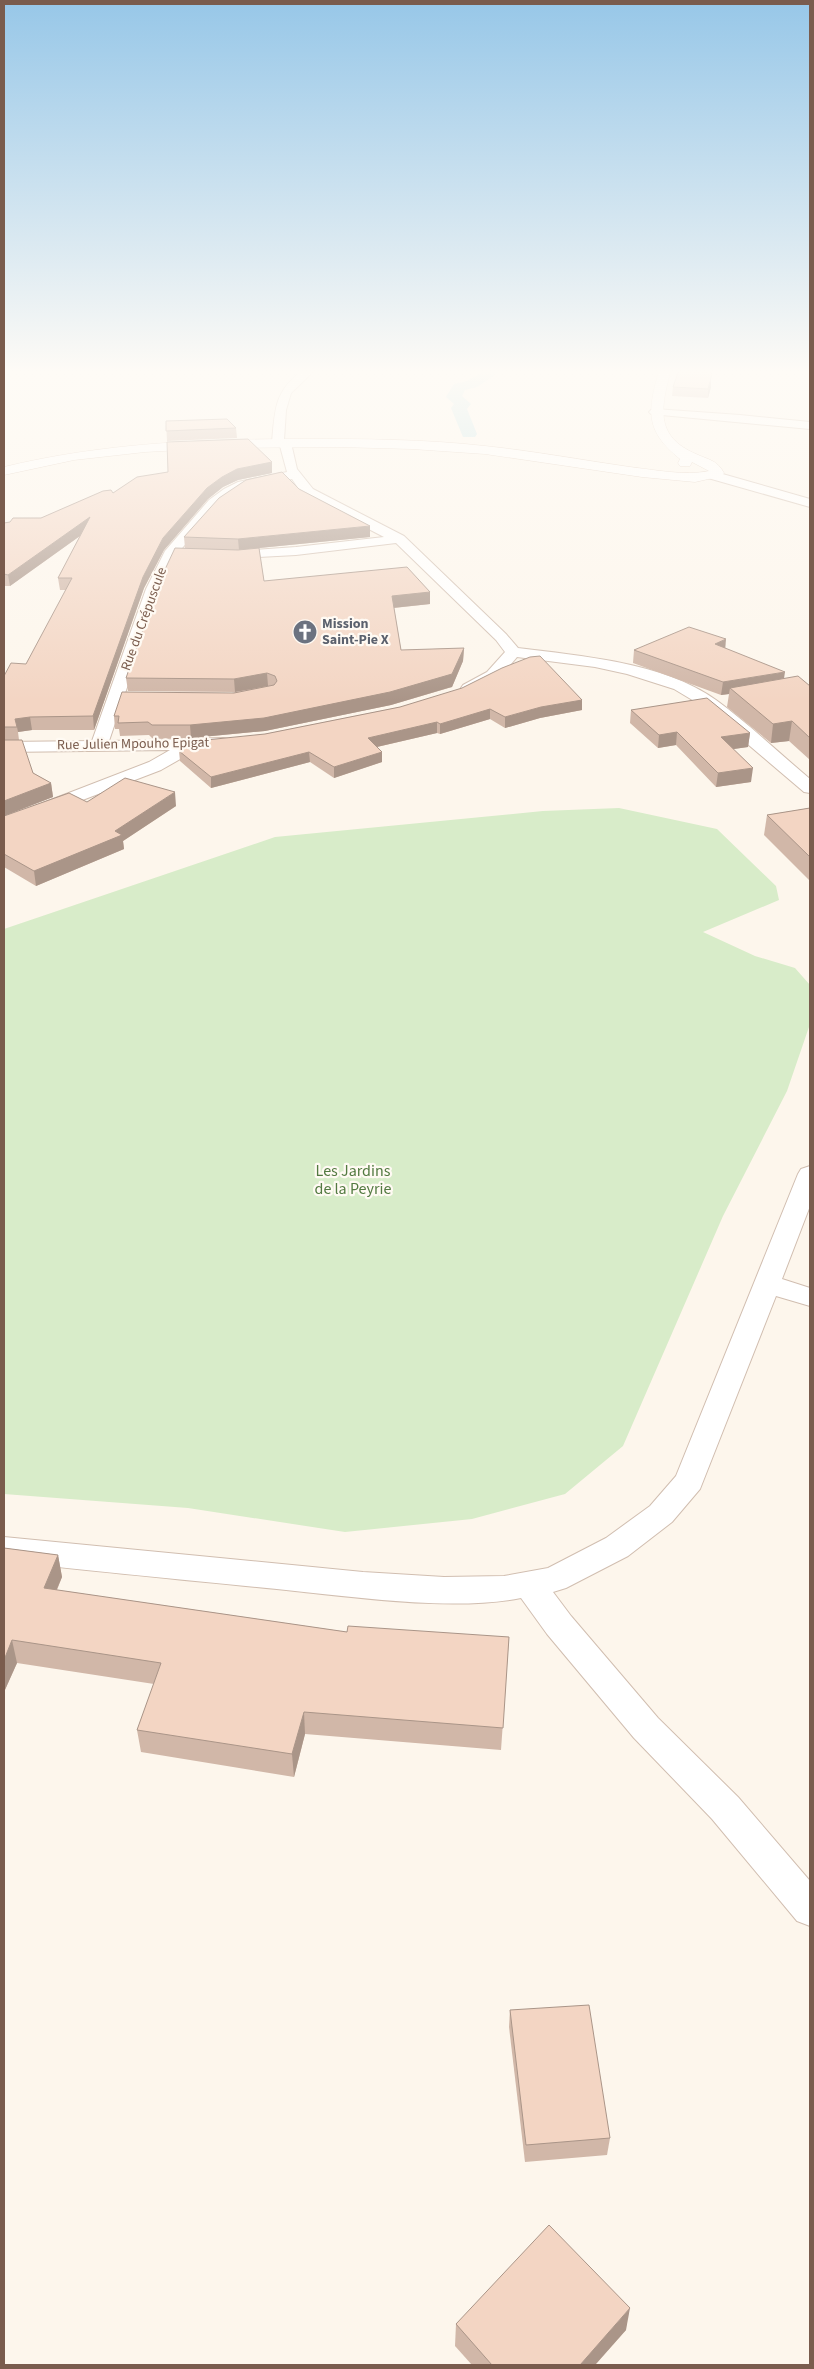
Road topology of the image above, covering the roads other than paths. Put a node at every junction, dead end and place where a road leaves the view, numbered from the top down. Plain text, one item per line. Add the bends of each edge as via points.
1 (265, 481) edge
2 (299, 481) edge
3 (731, 481) edge
4 (810, 503) edge
5 (399, 539) junction
6 (170, 554) junction
7 (186, 555) edge
8 (212, 556) edge
9 (513, 652) junction
10 (455, 693) edge
11 (117, 698) junction
12 (136, 698) edge
13 (729, 700) edge
14 (710, 703) junction
15 (237, 741) edge
16 (99, 745) junction
17 (191, 745) junction
18 (4, 747) edge
19 (810, 788) edge
20 (4, 824) edge
21 (810, 1174) edge
22 (768, 1284) junction
23 (810, 1297) edge
24 (4, 1549) edge
25 (529, 1584) junction
26 (810, 1909) edge

1 - 6 street, Rue du Crépuscule via 242,485 214,503
2 - 5 street via 314,497
3 - 4 street
5 - 8 street via 296,551
5 - 9 street
6 - 7 street
6 - 11 street, Rue du Crépuscule via 153,589
9 - 10 street via 492,675
9 - 14 street via 571,658 632,670 680,686
11 - 12 street
11 - 16 street, Rue du Crépuscule
13 - 14 street
14 - 19 street
15 - 17 street, Rue Julien Mpouho Epigat
16 - 17 street, Rue Julien Mpouho Epigat
16 - 18 street, Rue Julien Mpouho Epigat
17 - 20 street via 155,766
21 - 22 street
22 - 23 street
22 - 25 street via 689,1481 660,1514 617,1547 555,1578
24 - 25 street via 362,1585 504,1590
25 - 26 street via 558,1625 646,1728 724,1808

